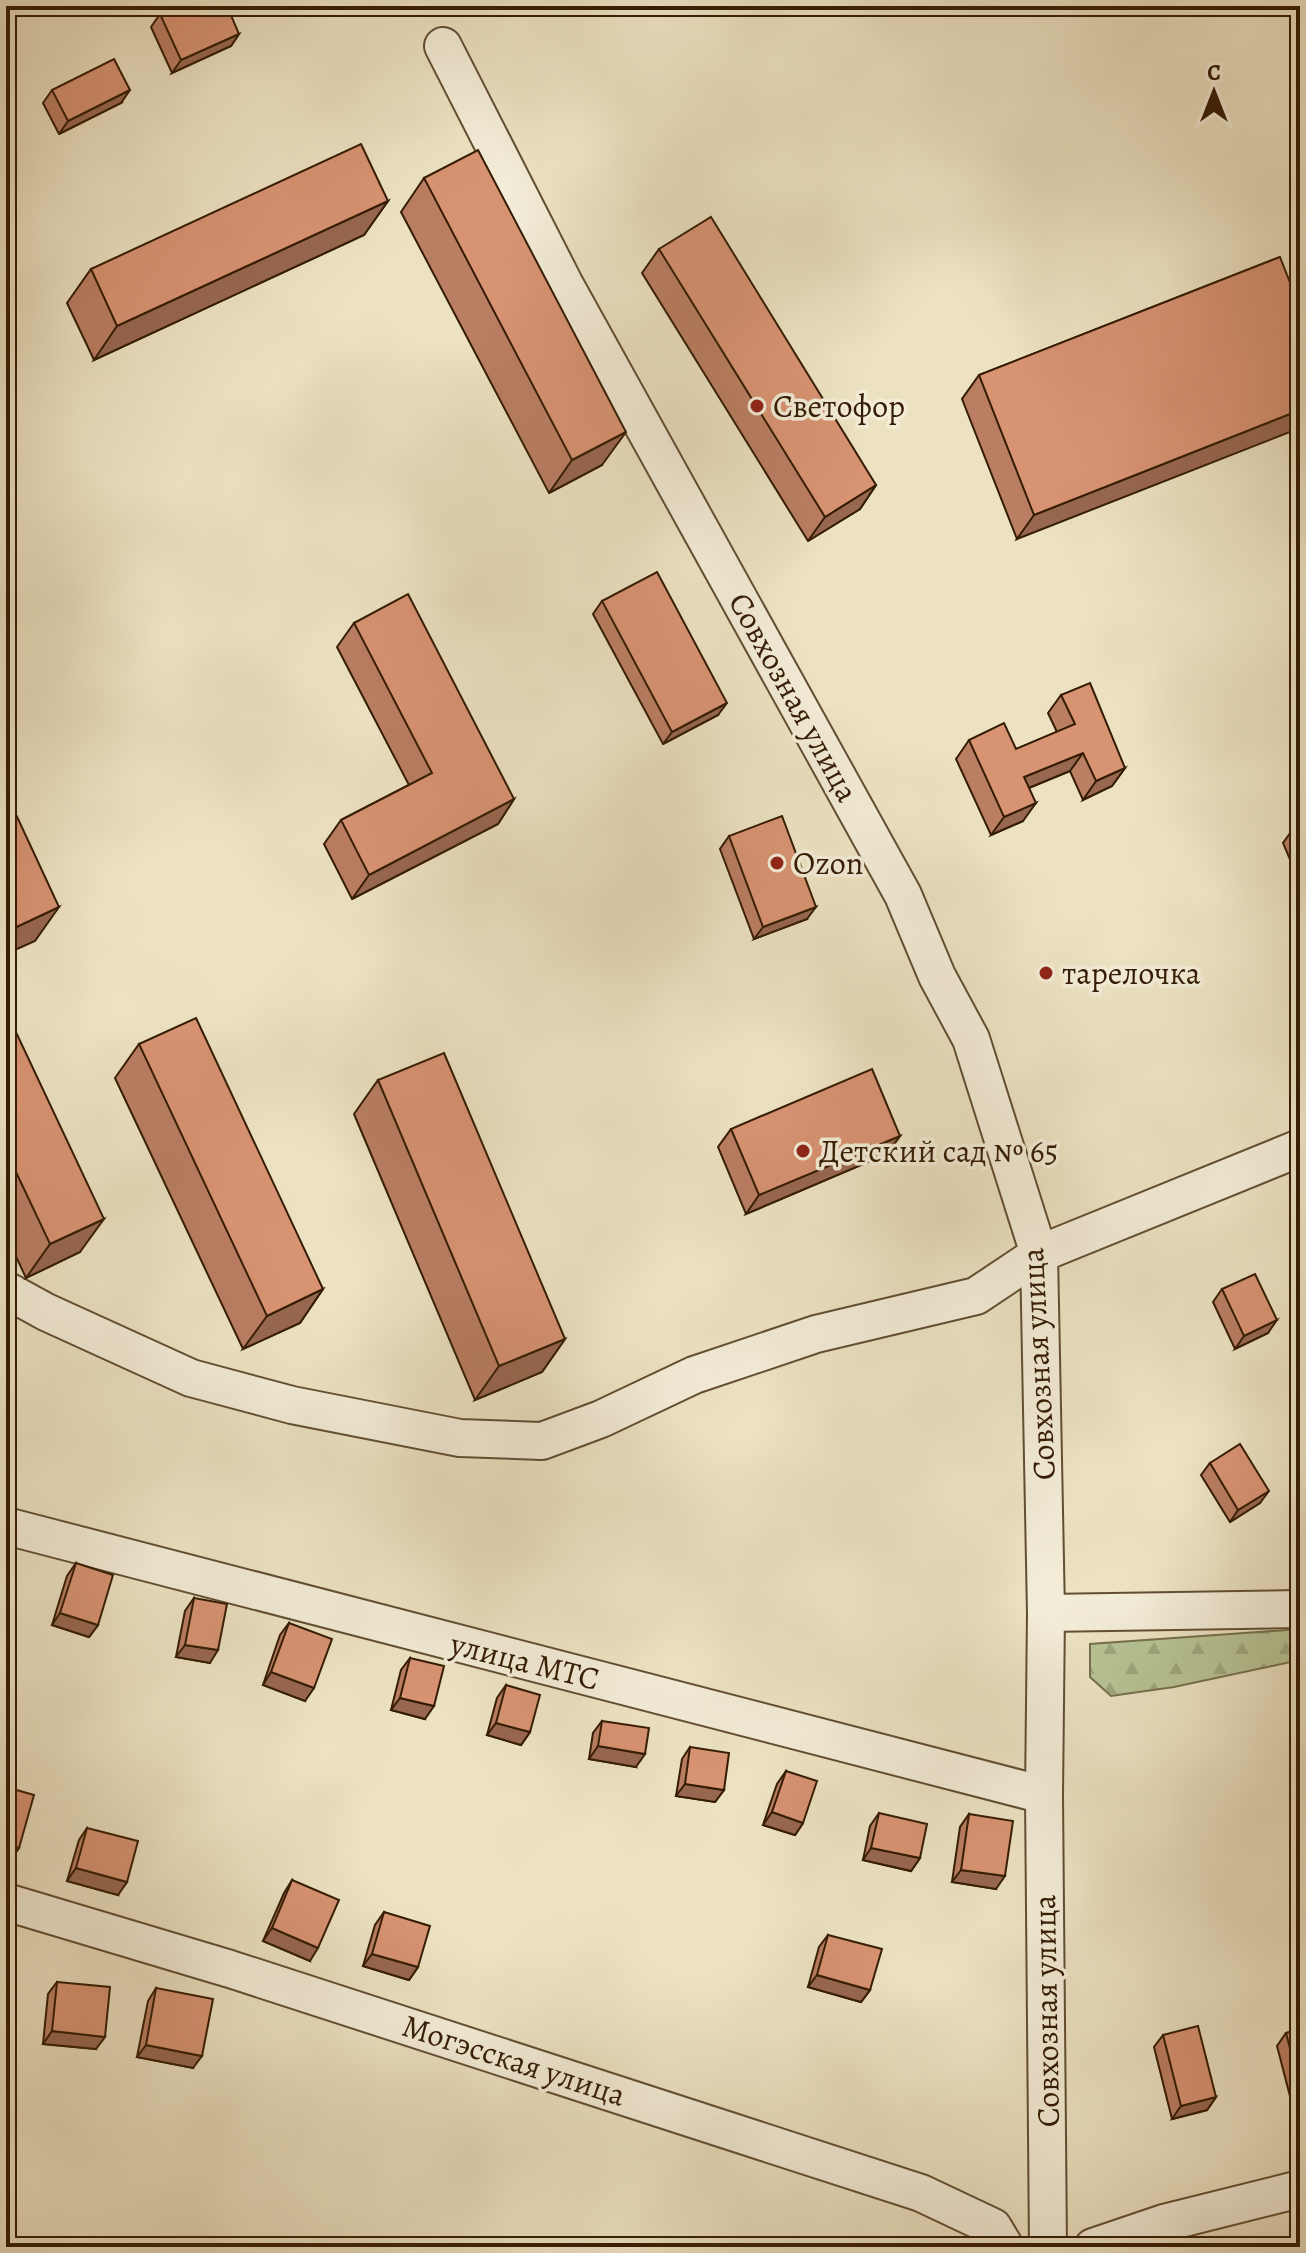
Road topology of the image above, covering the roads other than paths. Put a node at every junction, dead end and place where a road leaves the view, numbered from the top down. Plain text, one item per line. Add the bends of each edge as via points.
1 (443, 46) dead end
2 (1300, 1148) edge
3 (1039, 1254) junction
4 (6, 1290) edge
5 (6, 1526) edge
6 (1300, 1609) edge
7 (1046, 1613) junction
8 (1044, 1795) junction
9 (6, 1902) edge
10 (1300, 2189) edge
11 (1005, 2247) edge
12 (1048, 2247) edge
13 (1093, 2247) edge

1 - 3 street, Совхозная улица via 565,285 903,895 971,1039
2 - 3 street
3 - 4 street via 976,1296 816,1334 694,1375 542,1441 460,1438 292,1405 191,1378
3 - 7 street, Совхозная улица
5 - 8 street, улица МТС
6 - 7 street
7 - 8 street, Совхозная улица
8 - 12 street, Совхозная улица
9 - 11 street, Могэсская улица via 230,1969 921,2193 993,2227
10 - 13 street

